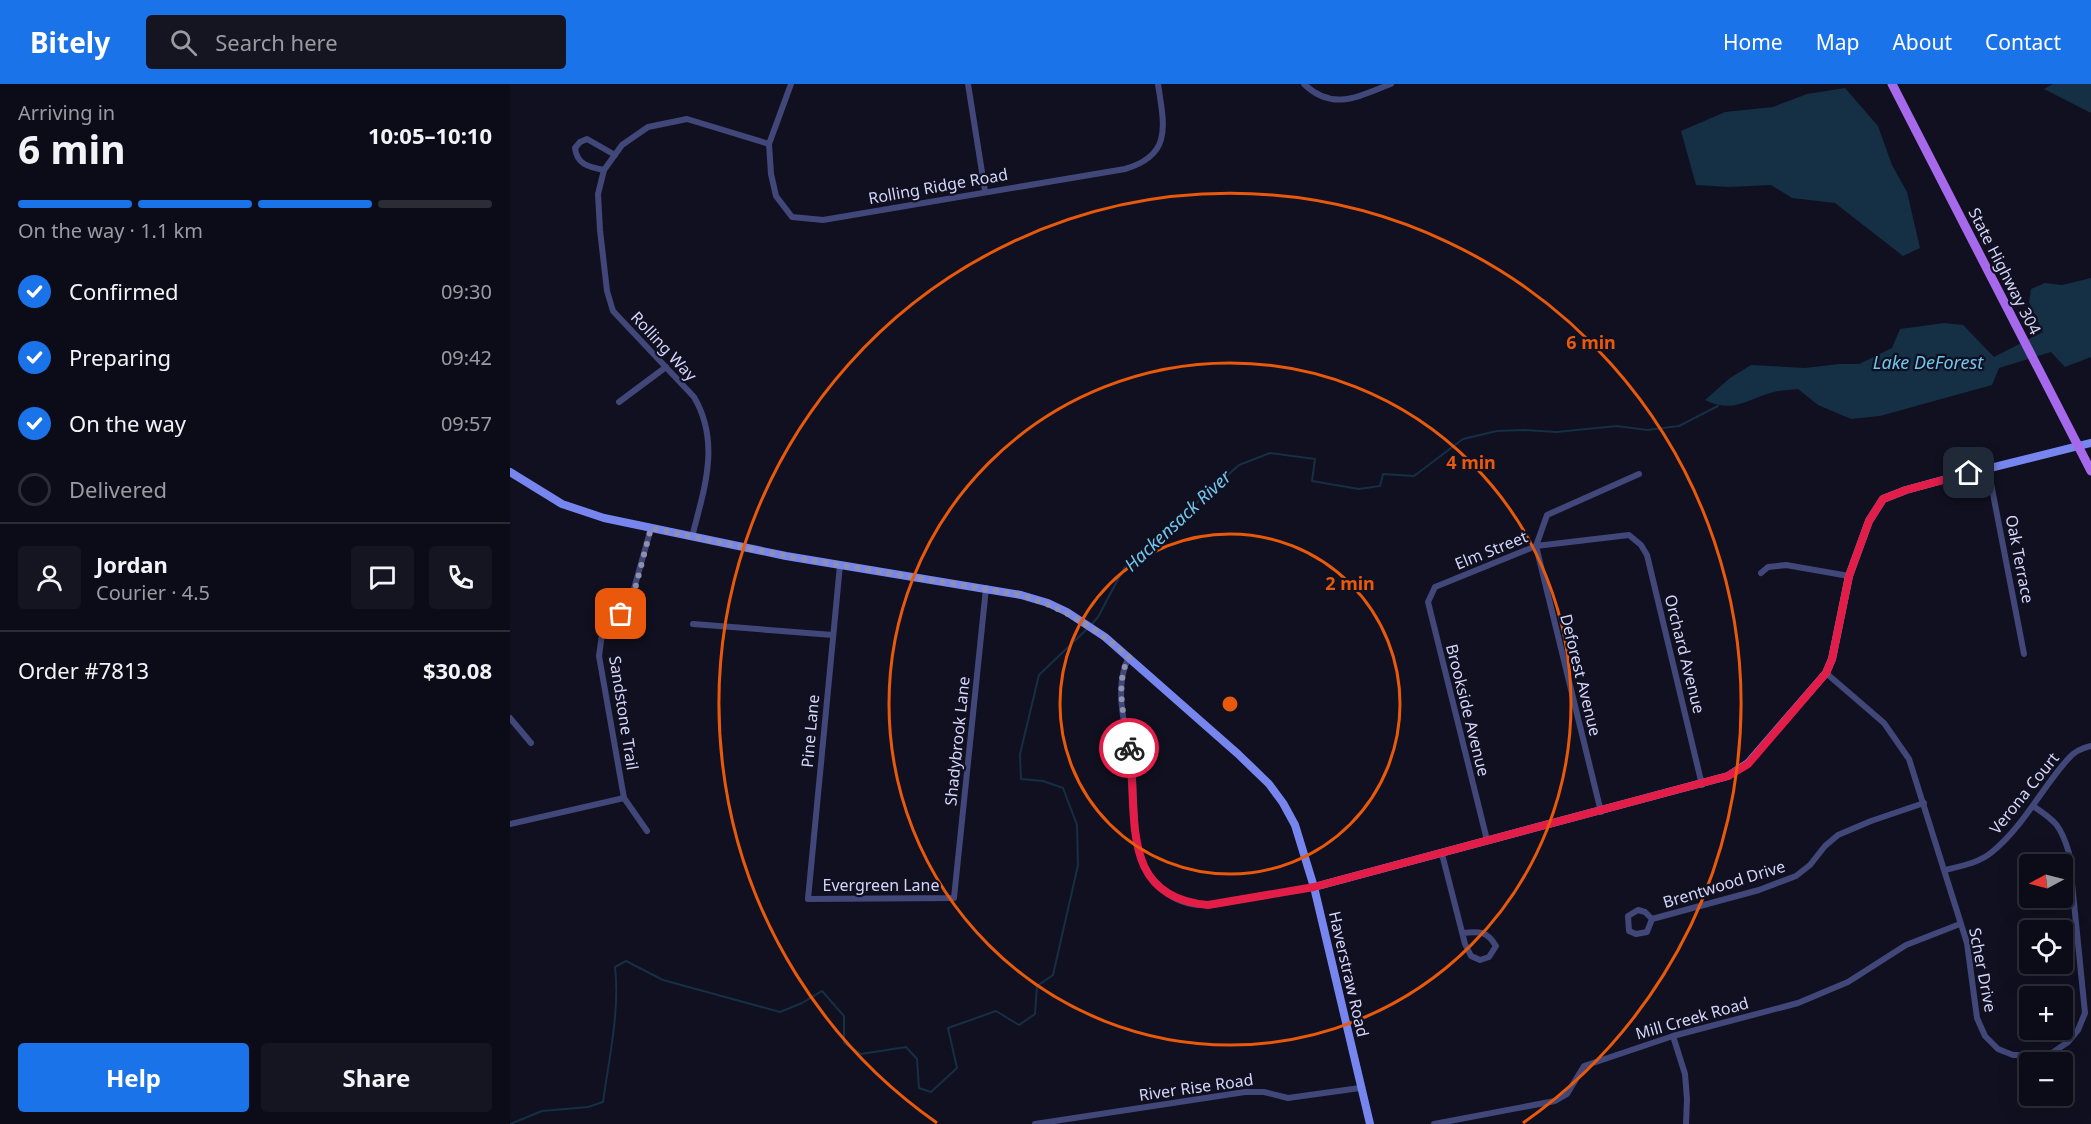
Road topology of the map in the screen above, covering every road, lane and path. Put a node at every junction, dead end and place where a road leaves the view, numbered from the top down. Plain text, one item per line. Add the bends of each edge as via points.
1 (791, 84) edge
2 (968, 84) edge
3 (1158, 84) edge
4 (1304, 84) edge
5 (1391, 84) edge
6 (1892, 84) edge
7 (769, 144) junction
8 (615, 154) junction
9 (604, 170) junction
10 (985, 191) junction
11 (666, 367) junction
12 (619, 402) dead end
13 (2091, 443) edge
14 (2078, 446) junction
15 (1988, 468) junction
16 (2091, 471) edge
17 (510, 472) edge
18 (1639, 474) dead end
19 (651, 528) junction
20 (1629, 535) joint
21 (692, 537) junction
22 (1536, 546) junction
23 (840, 565) junction
24 (1761, 573) dead end
25 (1849, 576) junction
26 (1435, 587) joint
27 (986, 588) junction
28 (693, 624) dead end
29 (832, 635) junction
30 (2024, 654) dead end
31 (1129, 657) junction
32 (1826, 673) junction
33 (510, 718) edge
34 (531, 743) dead end
35 (2091, 746) edge
36 (1702, 784) junction
37 (624, 798) junction
38 (1924, 803) junction
39 (2033, 806) junction
40 (1601, 812) junction
41 (510, 824) edge
42 (647, 831) dead end
43 (1486, 840) junction
44 (1442, 854) junction
45 (1945, 870) junction
46 (1314, 887) junction
47 (954, 898) joint
48 (808, 899) joint
49 (1652, 919) junction
50 (1960, 924) junction
51 (1463, 933) junction
52 (2088, 1013) edge
53 (1673, 1036) junction
54 (1360, 1088) junction
55 (1035, 1124) edge
56 (1370, 1124) edge
57 (1434, 1124) edge
58 (1686, 1124) edge

1 - 7 street, Rolling Ridge Road
2 - 10 street
3 - 10 street, Rolling Ridge Road via 1162,136 1156,153 1142,164
4 - 5 street via 1332,100 1358,97
6 - 14 main road, State Highway 304
7 - 8 street, Rolling Way via 687,119 648,127
7 - 10 street, Rolling Ridge Road via 776,196 792,217 823,220
8 - 9 street, Rolling Way
8 - 9 street via 587,140 575,148 576,158 582,163
9 - 11 street, Rolling Way via 598,194 600,231 613,311
11 - 12 street
11 - 21 street, Rolling Way via 703,412 709,442 708,474
13 - 14 street
14 - 15 street
14 - 16 main road, State Highway 304
15 - 25 street via 1883,499 1869,521
15 - 30 street, Oak Terrace
17 - 19 street, Haverstraw Road via 562,504 600,518
18 - 22 street via 1547,516
19 - 21 street, Haverstraw Road
19 - 37 street, Sandstone Trail via 630,603 602,634 599,656
20 - 22 street, Elm Street
20 - 36 street, Orchard Avenue via 1647,555
21 - 23 street, Haverstraw Road
22 - 26 street, Elm Street
22 - 40 street, Deforest Avenue
23 - 27 street, Haverstraw Road
23 - 29 street, Pine Lane
24 - 25 street via 1768,567 1786,565
25 - 32 street
26 - 43 street, Brookside Avenue via 1428,602 1430,613
27 - 31 street, Haverstraw Road via 1048,603 1067,612
27 - 47 street, Shadybrook Lane
28 - 29 street
29 - 48 street, Pine Lane
31 - 46 street, Haverstraw Road via 1269,784 1295,825
31 - 46 street via 1122,679 1123,705 1138,847 1149,877 1174,898 1190,904 1208,905
32 - 36 street via 1748,764 1728,776
32 - 38 street, Scher Drive via 1884,723 1909,759
33 - 34 street
35 - 39 street, Verona Court via 2069,758
36 - 40 street
37 - 41 street
37 - 42 street
38 - 45 street, Scher Drive
38 - 49 street, Brentwood Drive via 1838,836 1796,876
39 - 45 street, Verona Court via 1991,853 1972,864
39 - 52 street, Scher Drive via 2050,817 2063,833 2069,853
40 - 43 street
43 - 44 street
44 - 46 street
44 - 51 street
45 - 50 street, Scher Drive
46 - 54 street, Haverstraw Road
47 - 48 street, Evergreen Lane
49 - 49 street, Brentwood Drive via 1638,910 1628,916 1629,931 1647,932
50 - 52 street, Scher Drive via 1967,943 1977,1018 1985,1036 1998,1049 2013,1055 2052,1053 2068,1042
50 - 53 street, Mill Creek Road via 1906,945 1848,982 1798,1004
51 - 51 street via 1471,956 1480,960 1489,957 1496,946 1490,936 1477,931
53 - 57 street, Mill Creek Road via 1584,1066 1567,1094 1555,1101
53 - 58 street via 1685,1074
54 - 55 street, River Rise Road via 1288,1098 1245,1092
54 - 56 street, Haverstraw Road

